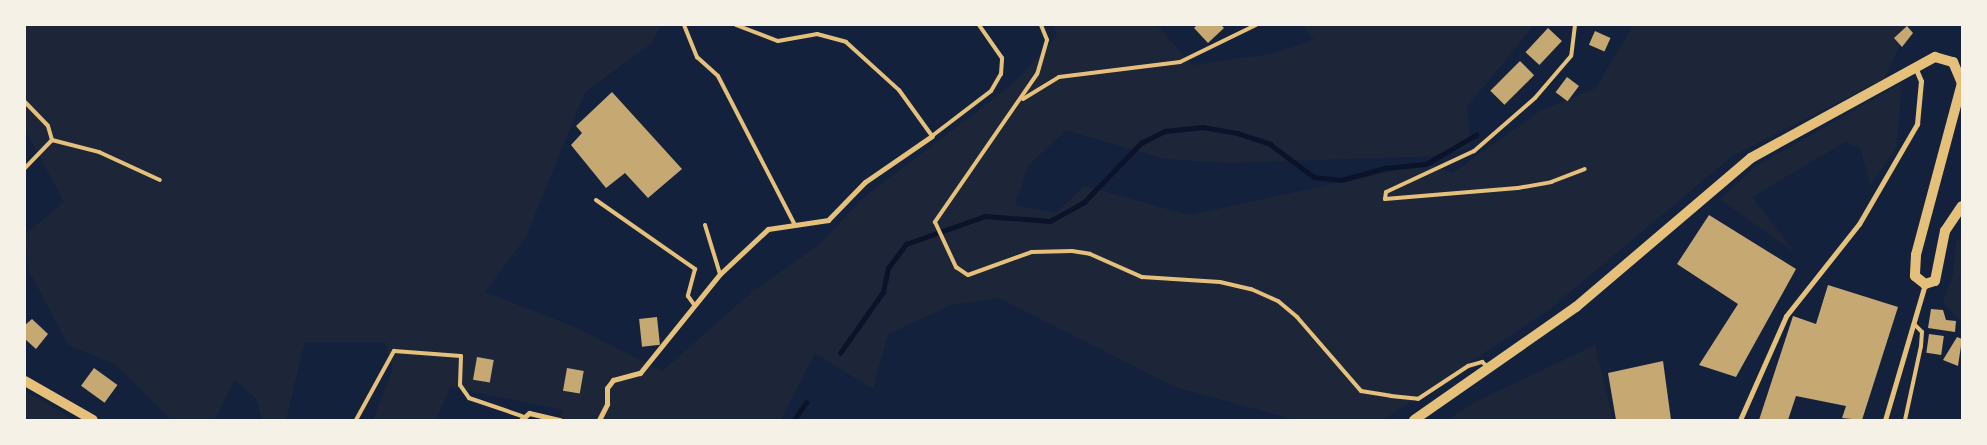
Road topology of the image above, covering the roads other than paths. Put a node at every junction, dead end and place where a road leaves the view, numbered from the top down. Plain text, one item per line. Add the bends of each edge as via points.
1 (684, 25) edge
2 (736, 25) edge
3 (979, 25) edge
4 (1041, 25) edge
5 (1256, 25) edge
6 (1574, 25) edge
7 (1914, 66) junction
8 (1021, 100) junction
9 (25, 102) edge
10 (932, 136) junction
11 (52, 140) junction
12 (25, 168) edge
13 (1585, 169) dead end
14 (160, 180) dead end
15 (596, 200) dead end
16 (1962, 206) edge
17 (705, 225) dead end
18 (795, 225) junction
19 (720, 274) junction
20 (1925, 284) junction
21 (695, 306) junction
22 (1916, 325) junction
23 (1490, 368) junction
24 (25, 381) edge
25 (521, 418) edge
26 (93, 420) edge
27 (356, 420) edge
28 (560, 420) edge
29 (599, 420) edge
30 (1414, 420) edge
31 (1740, 420) edge
32 (1884, 420) edge
33 (1905, 420) edge

1 - 18 lane via 697,56 718,76
2 - 10 lane via 778,41 817,34 846,42 899,90
3 - 10 lane via 1002,58 1001,74 991,91
4 - 8 lane via 1048,40 1046,55
5 - 8 lane via 1180,62 1058,77
6 - 13 lane via 1571,56 1535,98 1474,150 1386,192 1385,199 1518,188 1551,182
7 - 20 main road via 1944,56 1959,72 1962,83 1916,255 1915,276
7 - 23 main road via 1751,158 1576,307
7 - 31 street via 1921,81 1917,124 1859,224 1786,316
8 - 23 lane via 935,222 948,256 968,275 1032,252 1058,250 1090,254 1142,277 1220,282 1252,289 1278,301 1297,317 1362,391 1418,399 1468,366 1482,362
9 - 11 lane via 48,126
10 - 18 street via 865,182 828,220
11 - 12 lane
11 - 14 lane via 99,152
15 - 21 lane via 695,269 688,296
16 - 20 main road via 1945,231 1935,281
17 - 19 lane
18 - 19 street via 768,229
19 - 21 street
20 - 22 street
21 - 29 street via 640,373 614,380 606,388 607,404
22 - 32 street
22 - 33 lane via 1922,332 1921,346
23 - 30 main road
24 - 26 main road
25 - 27 lane via 469,398 460,385 461,356 394,351
25 - 28 street

